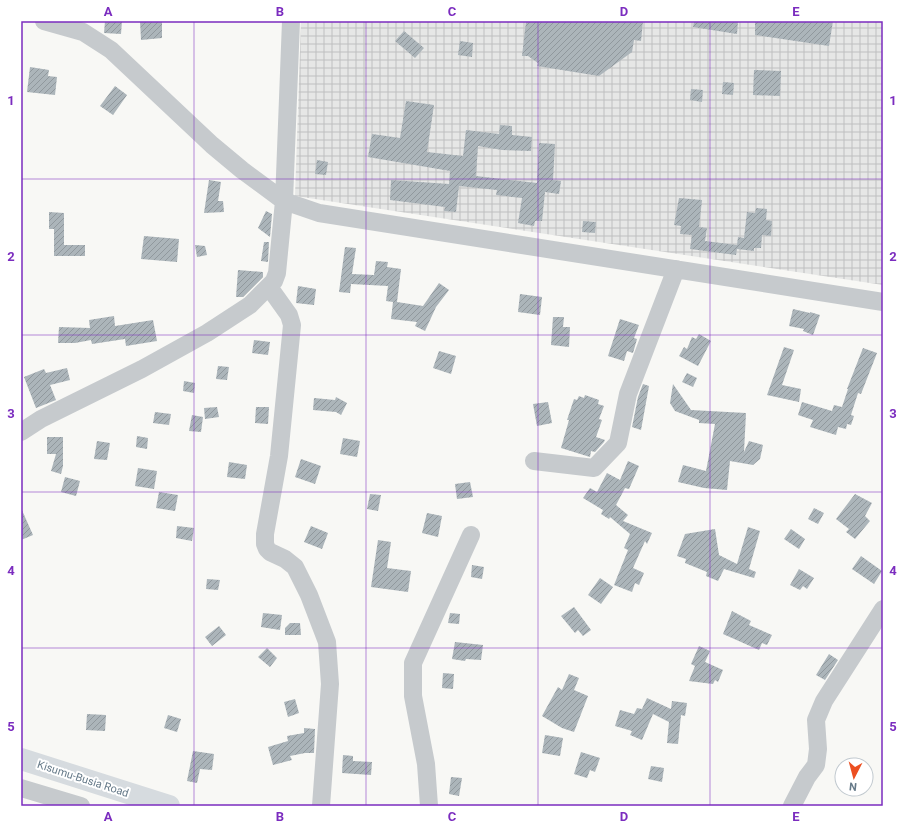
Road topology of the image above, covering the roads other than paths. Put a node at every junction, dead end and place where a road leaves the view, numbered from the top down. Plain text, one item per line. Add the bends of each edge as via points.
1 (44, 21) edge
2 (291, 21) edge
3 (284, 201) junction
4 (676, 270) junction
5 (269, 287) junction
6 (883, 302) edge
7 (21, 432) edge
8 (534, 461) dead end
9 (471, 535) dead end
10 (883, 609) edge
11 (21, 759) edge
12 (21, 788) edge
13 (52, 802) edge
14 (81, 806) edge
15 (169, 806) edge
16 (321, 806) edge
17 (429, 806) edge
18 (792, 806) edge

1 - 3 street via 83,32 111,50 212,145
2 - 3 street
3 - 4 street via 319,213
3 - 5 street via 277,273
4 - 6 street
4 - 8 street via 628,394 618,443 594,468
5 - 7 street via 250,305 207,333 142,369 41,419
5 - 16 street via 289,315 292,325 279,456 265,544 270,552 295,567 327,642 330,684
9 - 17 street via 413,663 413,696 426,764
10 - 18 street via 824,701 816,720 816,765
11 - 15 highway, Kisumu-Busia Road
12 - 13 street
13 - 14 street

